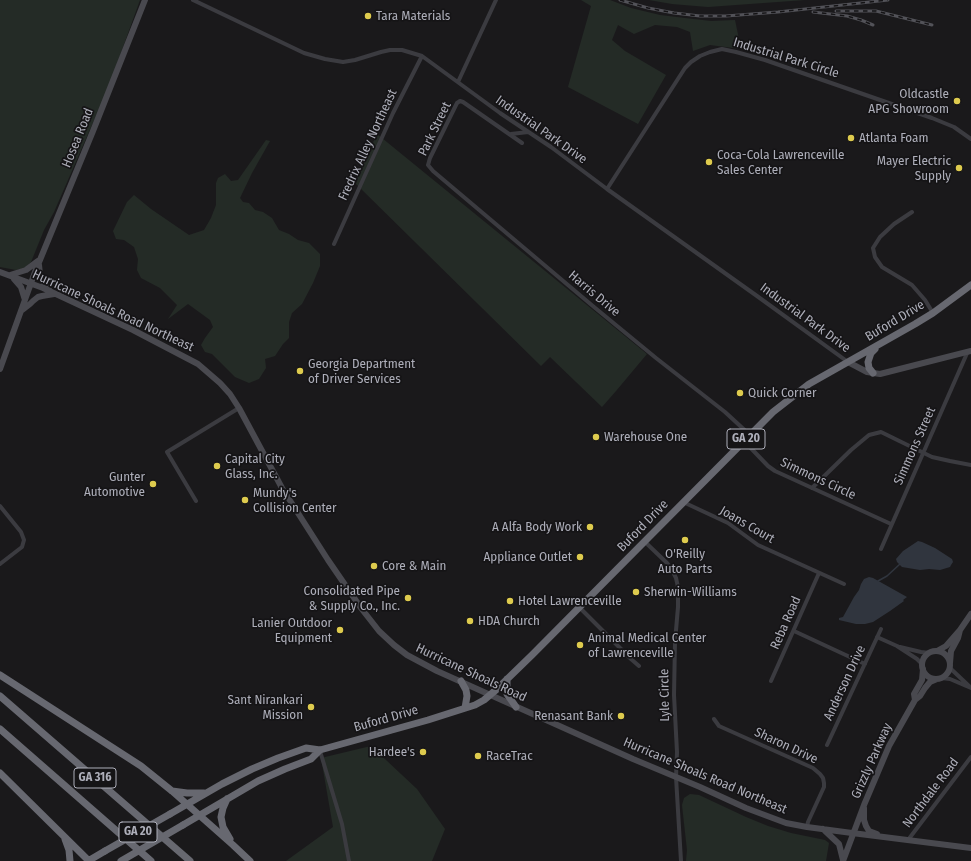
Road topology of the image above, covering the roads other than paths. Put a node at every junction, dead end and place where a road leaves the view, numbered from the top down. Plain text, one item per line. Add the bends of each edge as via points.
1 (145, 0) edge
2 (193, 0) edge
3 (496, 0) edge
4 (422, 56) junction
5 (458, 82) junction
6 (529, 132) junction
7 (511, 134) junction
8 (971, 139) edge
9 (522, 142) dead end
10 (428, 165) joint
11 (607, 189) junction
12 (912, 212) dead end
13 (334, 244) dead end
14 (39, 261) junction
15 (0, 272) edge
16 (11, 276) junction
17 (31, 283) junction
18 (971, 285) edge
19 (53, 293) junction
20 (25, 300) junction
21 (21, 311) junction
22 (933, 313) junction
23 (881, 344) junction
24 (970, 351) edge
25 (848, 362) junction
26 (0, 369) edge
27 (873, 373) junction
28 (239, 408) junction
29 (750, 435) junction
30 (744, 441) junction
31 (924, 452) junction
32 (971, 465) edge
33 (812, 488) junction
34 (196, 501) dead end
35 (683, 502) junction
36 (0, 506) edge
37 (891, 524) junction
38 (644, 542) junction
39 (881, 549) dead end
40 (0, 564) edge
41 (819, 573) junction
42 (844, 584) dead end
43 (354, 598) joint
44 (579, 607) junction
45 (971, 614) edge
46 (881, 629) dead end
47 (960, 630) junction
48 (794, 631) junction
49 (877, 637) junction
50 (897, 646) junction
51 (937, 651) junction
52 (929, 653) junction
53 (865, 664) junction
54 (950, 665) junction
55 (639, 666) dead end
56 (923, 667) junction
57 (1, 676) edge
58 (939, 678) junction
59 (507, 679) junction
60 (771, 681) dead end
61 (461, 682) junction
62 (971, 688) edge
63 (490, 695) junction
64 (0, 696) edge
65 (915, 700) junction
66 (516, 707) junction
67 (465, 708) junction
68 (714, 719) dead end
69 (0, 729) edge
70 (576, 733) joint
71 (827, 745) dead end
72 (320, 750) junction
73 (971, 757) edge
74 (0, 773) edge
75 (676, 777) junction
76 (172, 791) junction
77 (207, 792) junction
78 (228, 799) junction
79 (186, 804) junction
80 (864, 805) junction
81 (200, 815) junction
82 (807, 827) junction
83 (824, 829) junction
84 (852, 834) junction
85 (63, 835) junction
86 (882, 837) junction
87 (908, 841) junction
88 (233, 845) junction
89 (971, 848) edge
90 (70, 861) edge
91 (88, 861) edge
92 (121, 861) edge
93 (151, 861) edge
94 (190, 861) edge
95 (250, 861) edge
96 (349, 861) edge
97 (681, 861) edge
98 (843, 861) edge

1 - 14 street, Hosea Road
2 - 4 street, Industrial Park Drive via 304,53 325,59 343,62 390,50 402,50
3 - 5 street
4 - 5 street, Industrial Park Drive
4 - 13 street, Fredrix Alley Northeast via 393,113
5 - 6 street, Industrial Park Drive
6 - 7 street
6 - 11 street, Industrial Park Drive
7 - 9 street
7 - 10 street, Park Street via 460,101
8 - 11 street, Industrial Park Circle via 944,122 764,60 722,50 700,56 685,68
10 - 29 street, Harris Drive via 594,307
11 - 25 street, Industrial Park Drive
12 - 22 street via 894,224 873,248 875,257 882,267 912,285
14 - 16 street
14 - 17 street, Hosea Road
14 - 19 street via 41,279
15 - 16 street, Hurricane Shoals Road Northeast
16 - 17 street, Hurricane Shoals Road Northeast
16 - 20 street via 21,287
17 - 19 street, Hurricane Shoals Road Northeast
17 - 20 street, Hosea Road
18 - 22 highway, Buford Drive / GA 20
19 - 21 street via 38,297
19 - 28 street, Hurricane Shoals Road Northeast via 198,364 220,383
20 - 21 street, Hosea Road
21 - 26 street, Hosea Road
22 - 23 highway, Buford Drive / GA 20
23 - 25 highway, Buford Drive / GA 20
23 - 27 highway via 871,353 868,360
24 - 27 street via 880,374
24 - 31 street, Simmons Street
25 - 27 street
25 - 29 highway, Buford Drive / GA 20 via 809,384 773,412
28 - 34 street via 166,452
28 - 43 street, Hurricane Shoals Road Northeast via 291,503
29 - 30 highway, Buford Drive / GA 20
30 - 33 street, Simmons Circle via 775,471
30 - 35 highway, Buford Drive / GA 20
31 - 32 street via 932,457
31 - 33 street via 881,432 869,435
31 - 37 street, Simmons Street
33 - 37 street, Simmons Circle
35 - 38 highway, Buford Drive / GA 20
35 - 41 street, Joans Court via 728,523 758,545
36 - 40 street via 21,532 24,540 22,547
37 - 39 street, Simmons Street
38 - 44 highway, Buford Drive / GA 20
38 - 75 street, Lyle Circle via 671,568 678,587 674,696
41 - 42 street, Joans Court
41 - 48 street, Reba Road
43 - 61 street, Hurricane Shoals Road via 379,631 394,645 421,663
44 - 55 street
44 - 59 highway, Buford Drive / GA 20
45 - 47 street
46 - 49 street, Anderson Drive
47 - 51 street via 946,646
47 - 54 street via 951,651
48 - 53 street
48 - 60 street, Reba Road
49 - 50 street
49 - 53 street, Anderson Drive
50 - 52 street
50 - 56 street via 917,659
51 - 52 street
51 - 54 street via 949,658
52 - 56 street
53 - 71 street, Anderson Drive
54 - 58 street via 945,676
54 - 62 street
56 - 58 street via 928,676
56 - 65 street, Grizzly Parkway via 922,680 914,694
57 - 76 highway via 141,766
58 - 62 street via 950,678
58 - 65 street, Grizzly Parkway via 930,682
59 - 63 highway, Buford Drive / GA 20
59 - 66 highway via 507,694
61 - 63 street, Hurricane Shoals Road
61 - 67 highway via 467,696
63 - 66 street, Hurricane Shoals Road
63 - 67 highway, Buford Drive / GA 20
64 - 94 highway, GA 316
65 - 80 street, Grizzly Parkway via 889,746
66 - 70 street, Hurricane Shoals Road
67 - 72 highway, Buford Drive / GA 20
68 - 82 street, Sharon Drive via 719,726 813,768 820,774 824,787
69 - 93 highway, GA 316
70 - 75 street, Hurricane Shoals Road Northeast
72 - 77 highway, Buford Drive / GA 20 via 306,748 274,759
72 - 78 highway, Buford Drive / GA 20 via 311,759 258,781
72 - 96 street via 342,824
73 - 87 street, Northdale Road
74 - 85 highway
75 - 82 street, Hurricane Shoals Road Northeast via 746,808 786,823
75 - 97 street, Lyle Circle
76 - 77 highway via 192,794
76 - 79 highway
77 - 79 highway, Buford Drive / GA 20
78 - 81 highway, Buford Drive / GA 20
78 - 88 highway via 221,817 223,827
79 - 81 highway
79 - 91 highway, Buford Drive / GA 20, bridge
80 - 84 street, Grizzly Parkway
80 - 86 street via 866,826 869,831
81 - 88 highway
81 - 92 highway, Buford Drive / GA 20, bridge
82 - 83 street, Hurricane Shoals Road Northeast
83 - 84 street, Hurricane Shoals Road Northeast
83 - 98 street via 839,844
84 - 86 street
84 - 98 street, Grizzly Parkway
85 - 90 highway
85 - 91 highway
86 - 87 street
87 - 89 street
88 - 95 highway

